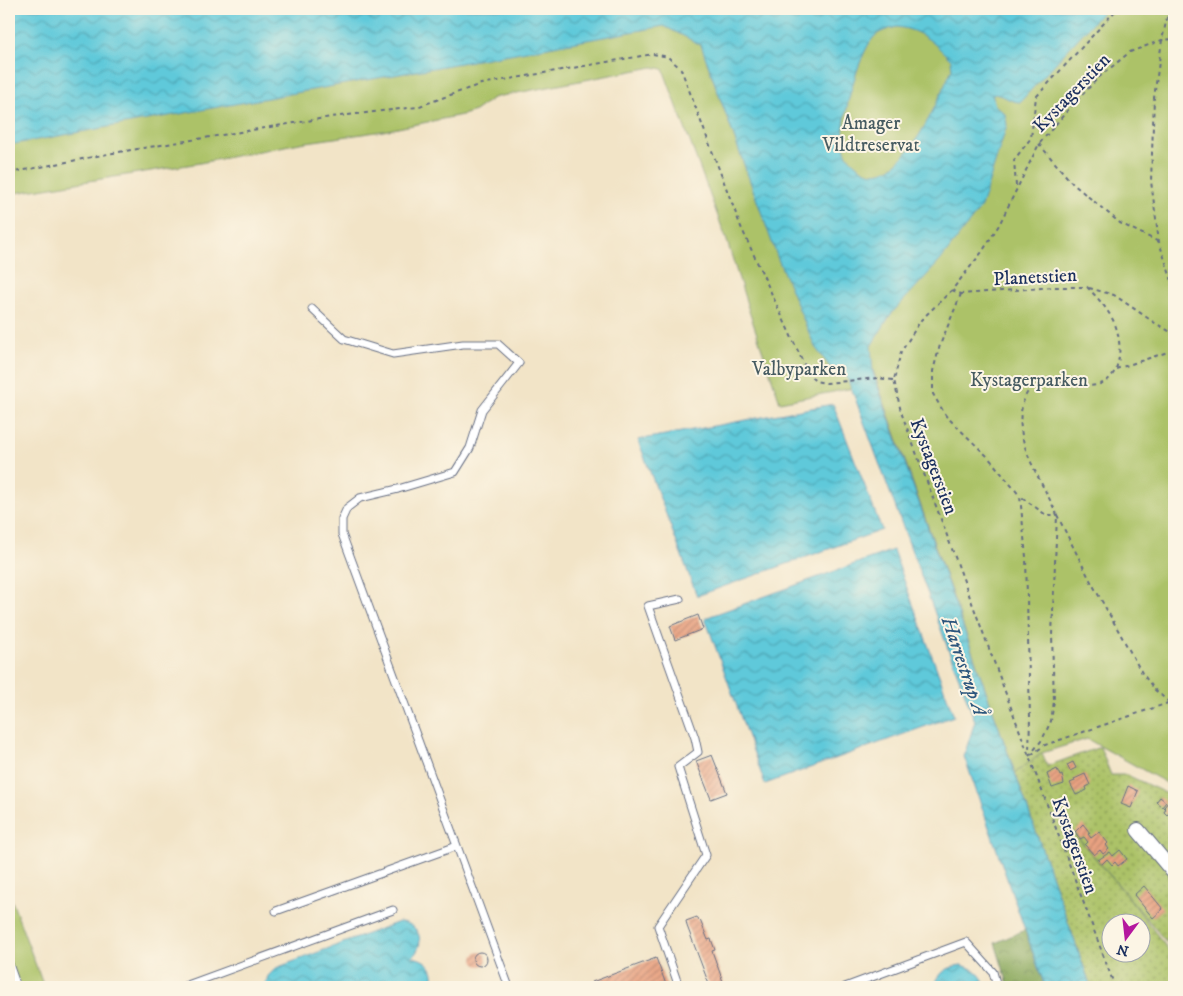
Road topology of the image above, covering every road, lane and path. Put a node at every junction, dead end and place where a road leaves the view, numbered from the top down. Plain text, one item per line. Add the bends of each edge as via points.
1 (1117, 9) edge
2 (1169, 9) edge
3 (1174, 39) edge
4 (1162, 40) junction
5 (1039, 144) junction
6 (9, 173) edge
7 (1016, 188) junction
8 (1159, 242) junction
9 (1087, 287) junction
10 (1174, 287) edge
11 (952, 290) junction
12 (961, 294) junction
13 (312, 308) dead end
14 (1174, 334) edge
15 (1174, 350) edge
16 (1116, 369) junction
17 (894, 380) junction
18 (1020, 496) junction
19 (1057, 515) junction
20 (680, 599) dead end
21 (1174, 701) edge
22 (1170, 703) junction
23 (1029, 756) junction
24 (1138, 830) dead end
25 (457, 846) junction
26 (1174, 873) edge
27 (393, 910) dead end
28 (276, 911) dead end
29 (9, 964) edge
30 (17, 987) edge
31 (182, 987) edge
32 (509, 987) edge
33 (679, 987) edge
34 (845, 987) edge
35 (997, 987) edge
36 (1114, 987) edge

1 - 7 path via 1036,96 1031,138 1014,160
2 - 4 path
3 - 4 path, Kystagerstien
4 - 5 path, Kystagerstien via 1130,52 1098,78
4 - 8 path via 1154,98 1151,181
5 - 7 path, Kystagerstien
5 - 8 path via 1073,184 1120,223
6 - 17 path via 331,117 417,107 481,84 643,55 668,57 681,69 741,228 808,374 815,381 826,384 878,378
7 - 11 path, Kystagerstien via 999,225
8 - 10 path
9 - 12 path, Planetstien
9 - 14 path via 1114,295
9 - 16 path, Planetstien via 1114,322 1119,344
11 - 12 path, Planetstien
11 - 17 path, Kystagerstien via 922,320 901,352
12 - 18 path via 933,370 934,394 946,416 988,457
13 - 25 lane via 344,339 393,354 463,344 498,344 520,363 482,410 470,448 456,472 360,498 346,508 342,519 342,534
15 - 16 path
16 - 19 path via 1097,385 1038,383 1028,391 1022,405 1024,446
17 - 23 path, Kystagerstien via 901,412
18 - 19 path via 1046,515
18 - 23 path via 1026,565
19 - 22 path via 1142,674
19 - 23 path via 1052,635 1054,701 1051,721
20 - 33 lane via 648,606 698,752 678,767 706,855 658,926
21 - 22 path
22 - 23 path via 1045,745
23 - 36 path, Kystagerstien
24 - 26 street
25 - 28 lane
25 - 32 lane
27 - 31 lane
29 - 30 lane
34 - 35 lane via 966,942 993,972

